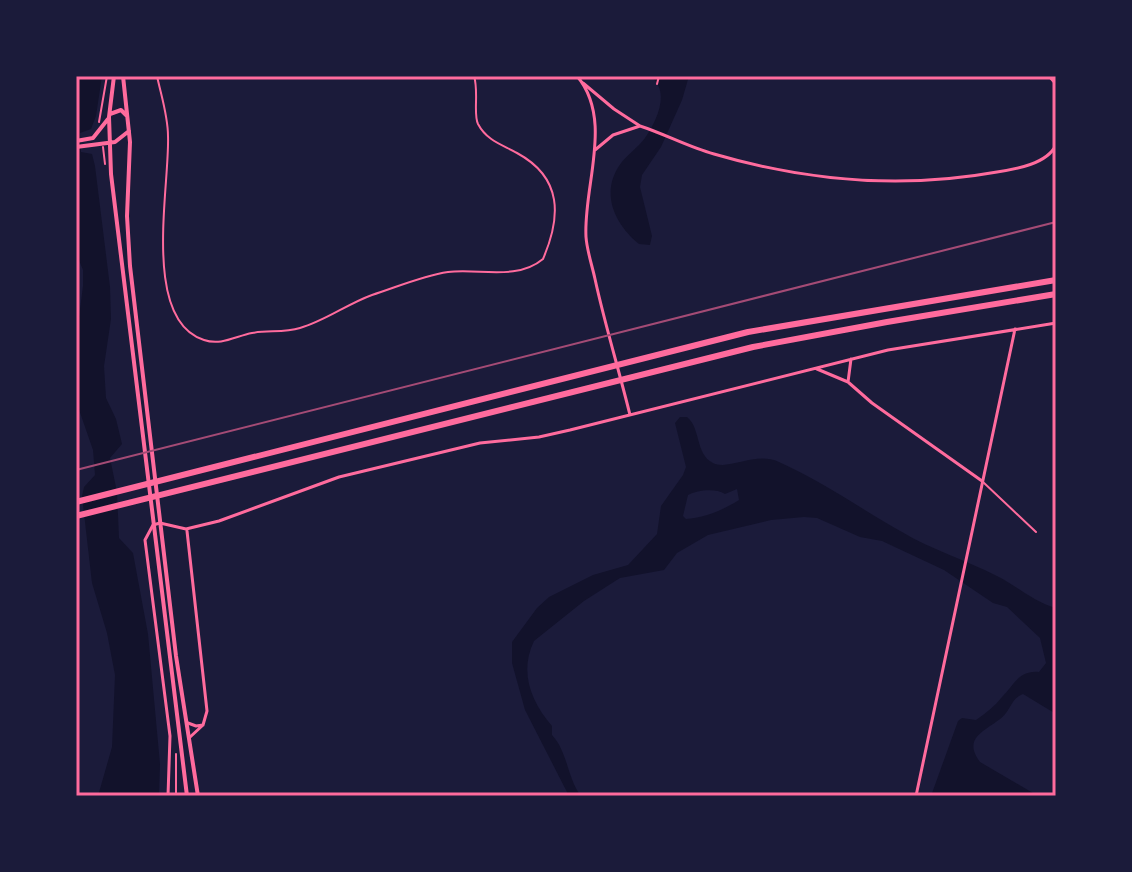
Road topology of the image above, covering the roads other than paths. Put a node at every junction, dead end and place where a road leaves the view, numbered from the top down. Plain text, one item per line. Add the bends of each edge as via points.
1 (114, 76) edge
2 (123, 76) edge
3 (577, 76) edge
4 (1049, 76) edge
5 (581, 81) junction
6 (1056, 84) edge
7 (109, 116) junction
8 (128, 117) junction
9 (640, 126) junction
10 (129, 131) junction
11 (78, 143) edge
12 (109, 143) junction
13 (1056, 145) edge
14 (595, 150) junction
15 (1056, 280) edge
16 (1056, 294) edge
17 (1056, 323) edge
18 (1015, 329) junction
19 (851, 359) junction
20 (817, 369) junction
21 (848, 382) junction
22 (630, 415) junction
23 (982, 482) junction
24 (76, 502) edge
25 (77, 516) edge
26 (186, 529) junction
27 (1036, 532) dead end
28 (173, 655) junction
29 (187, 721) junction
30 (203, 725) junction
31 (189, 738) junction
32 (168, 796) edge
33 (187, 796) edge
34 (198, 796) edge
35 (916, 796) edge

1 - 7 street
2 - 8 street
3 - 5 street
4 - 6 street
5 - 9 street
5 - 14 street via 594,116
7 - 8 street via 121,110
7 - 11 street via 93,138
7 - 12 street
8 - 10 street
9 - 13 street via 749,163 841,179 969,177 1039,160
9 - 14 street via 613,135
10 - 12 street
10 - 28 street via 127,240
11 - 12 street
12 - 28 street
14 - 22 street via 586,240
15 - 24 highway via 748,332
16 - 25 highway via 753,347
17 - 18 street
18 - 19 street
18 - 23 street
19 - 20 street
19 - 21 street
20 - 21 street
20 - 22 street
21 - 23 street
22 - 26 street via 339,477
23 - 27 lane
23 - 35 street
26 - 30 street via 207,711
26 - 32 street via 160,523 145,540 170,736
28 - 29 street
28 - 33 street
29 - 30 street
29 - 31 street
30 - 31 street
31 - 34 street

